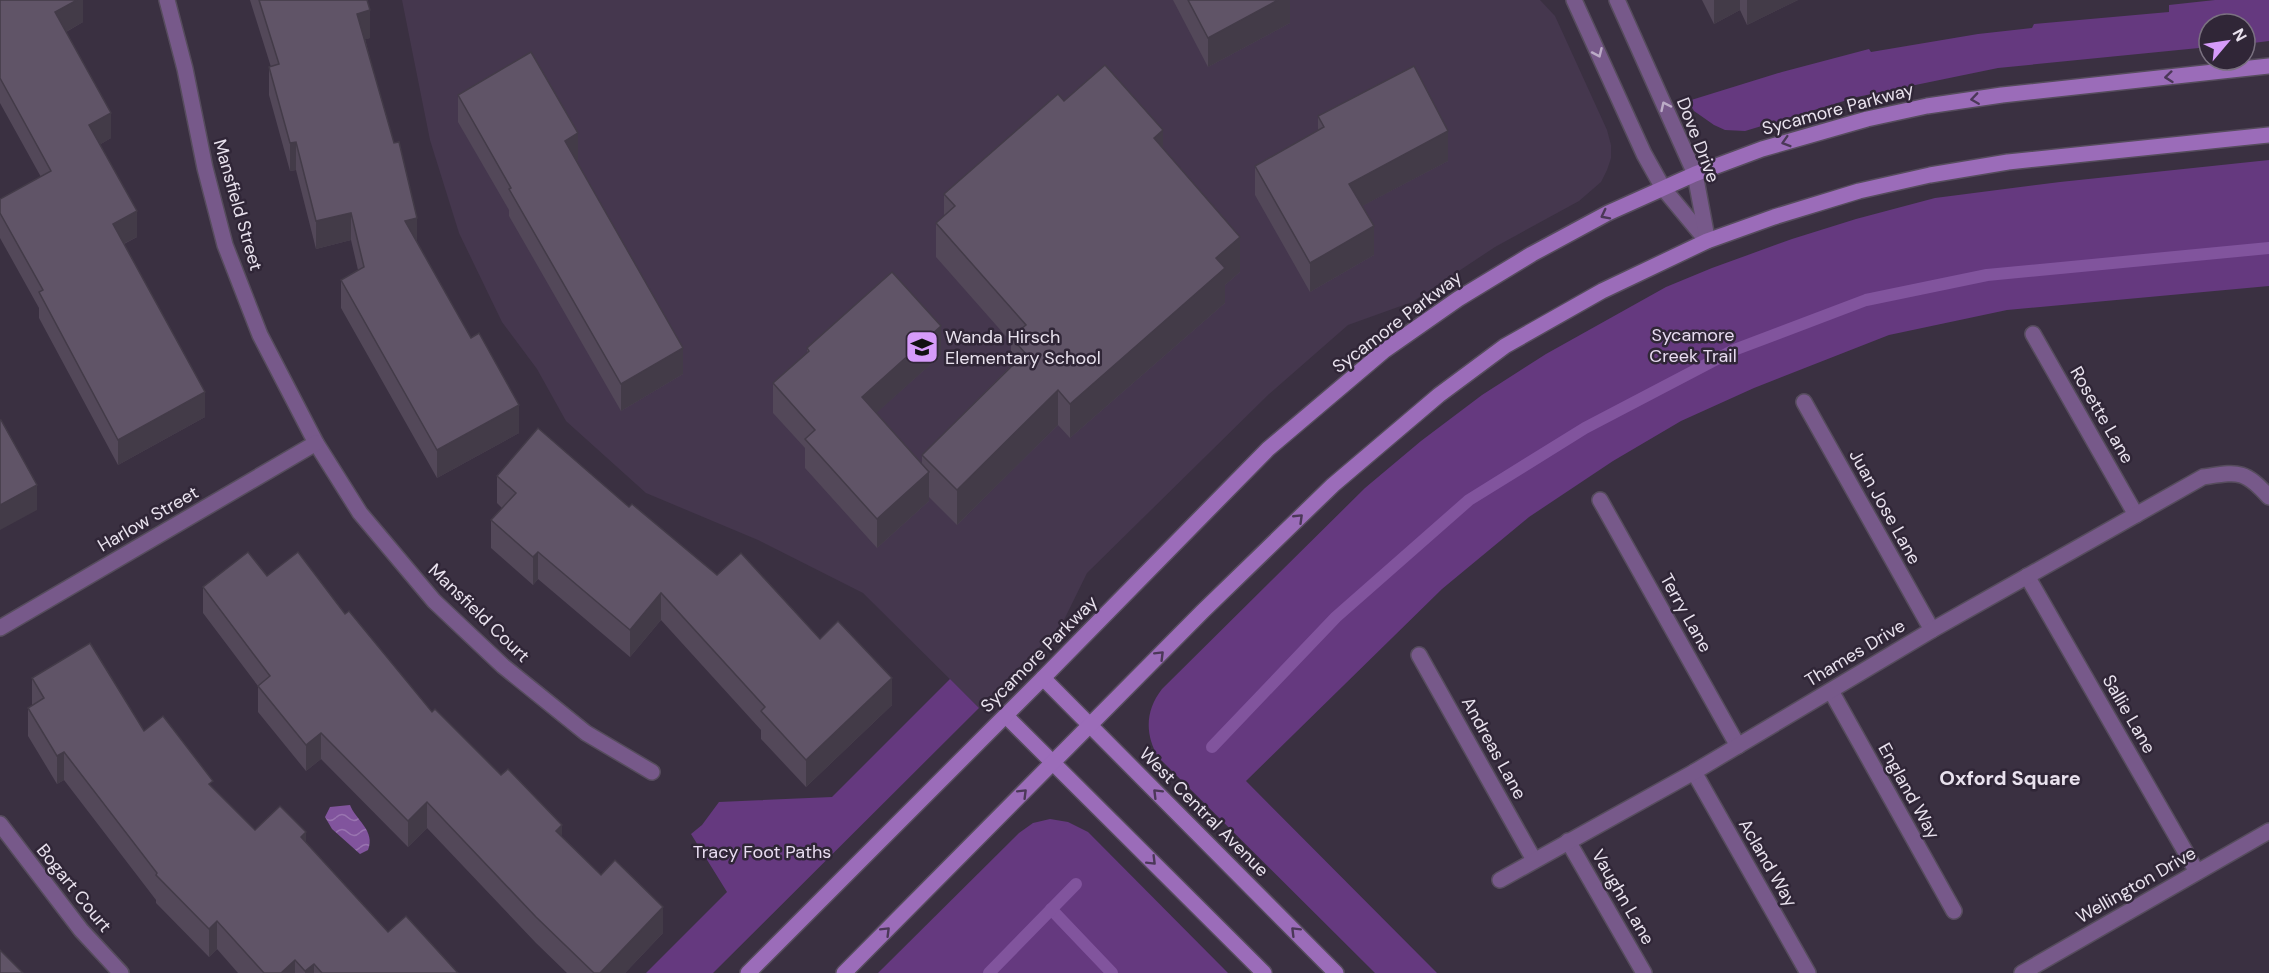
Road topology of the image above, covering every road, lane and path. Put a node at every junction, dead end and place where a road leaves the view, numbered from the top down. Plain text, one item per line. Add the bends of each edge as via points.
1 (167, 0) edge
2 (1574, 0) edge
3 (1617, 0) edge
4 (2269, 66) edge
5 (2269, 135) edge
6 (1695, 174) junction
7 (1663, 188) junction
8 (1707, 241) junction
9 (2033, 334) dead end
10 (1804, 402) dead end
11 (316, 443) junction
12 (2269, 497) edge
13 (1600, 501) dead end
14 (2136, 515) junction
15 (2027, 576) junction
16 (0, 627) edge
17 (1932, 630) junction
18 (1419, 656) dead end
19 (1043, 678) junction
20 (1831, 691) junction
21 (1006, 716) junction
22 (1090, 725) junction
23 (1738, 746) junction
24 (1053, 762) junction
25 (1694, 771) junction
26 (652, 772) dead end
27 (0, 824) edge
28 (2269, 831) edge
29 (1568, 841) junction
30 (1534, 860) junction
31 (2197, 872) junction
32 (1500, 880) dead end
33 (1954, 911) dead end
34 (121, 973) edge
35 (748, 973) edge
36 (844, 973) edge
37 (1264, 973) edge
38 (1336, 973) edge
39 (1644, 973) edge
40 (1809, 973) edge
41 (2022, 973) edge

1 - 11 street, Mansfield Street via 225,245 260,335
2 -> 7 street
6 -> 3 street, Dove Drive
4 -> 6 main road, Sycamore Parkway via 1927,106 1821,131
5 - 8 main road via 2008,162 1930,175 1859,191
6 - 7 main road, Sycamore Parkway
6 - 8 street, Dove Drive
7 - 8 street
7 -> 19 main road, Sycamore Parkway via 1532,254 1385,350 1268,449
22 -> 8 main road via 1333,485 1439,395 1506,345 1602,291
9 - 14 street, Rosette Lane
10 - 17 street, Juan Jose Lane
11 - 16 street, Harlow Street
11 - 26 street, Mansfield Court via 360,513 434,601 503,666 586,733
12 - 14 street, Thames Drive via 2247,476 2235,472 2203,477
13 - 23 street, Terry Lane
14 - 15 street, Thames Drive
15 - 17 street, Thames Drive
15 - 31 street, Sallie Lane
17 - 20 street, Thames Drive
18 - 30 street, Andreas Lane
19 - 21 main road, Sycamore Parkway
19 - 22 main road, West Central Avenue
20 - 23 street, Thames Drive
20 - 33 street, England Way
21 - 24 main road
21 - 35 main road, Sycamore Parkway
22 - 24 main road
38 -> 22 main road, West Central Avenue
23 - 25 street, Thames Drive
36 -> 24 main road
24 -> 37 main road
25 - 29 street, Thames Drive
25 - 40 street, Acland Way
27 - 34 street, Bogart Court via 81,930
28 - 31 street, Wellington Drive
29 - 30 street, Thames Drive
29 - 39 street, Vaughn Lane
30 - 32 street, Thames Drive
31 - 41 street, Wellington Drive

